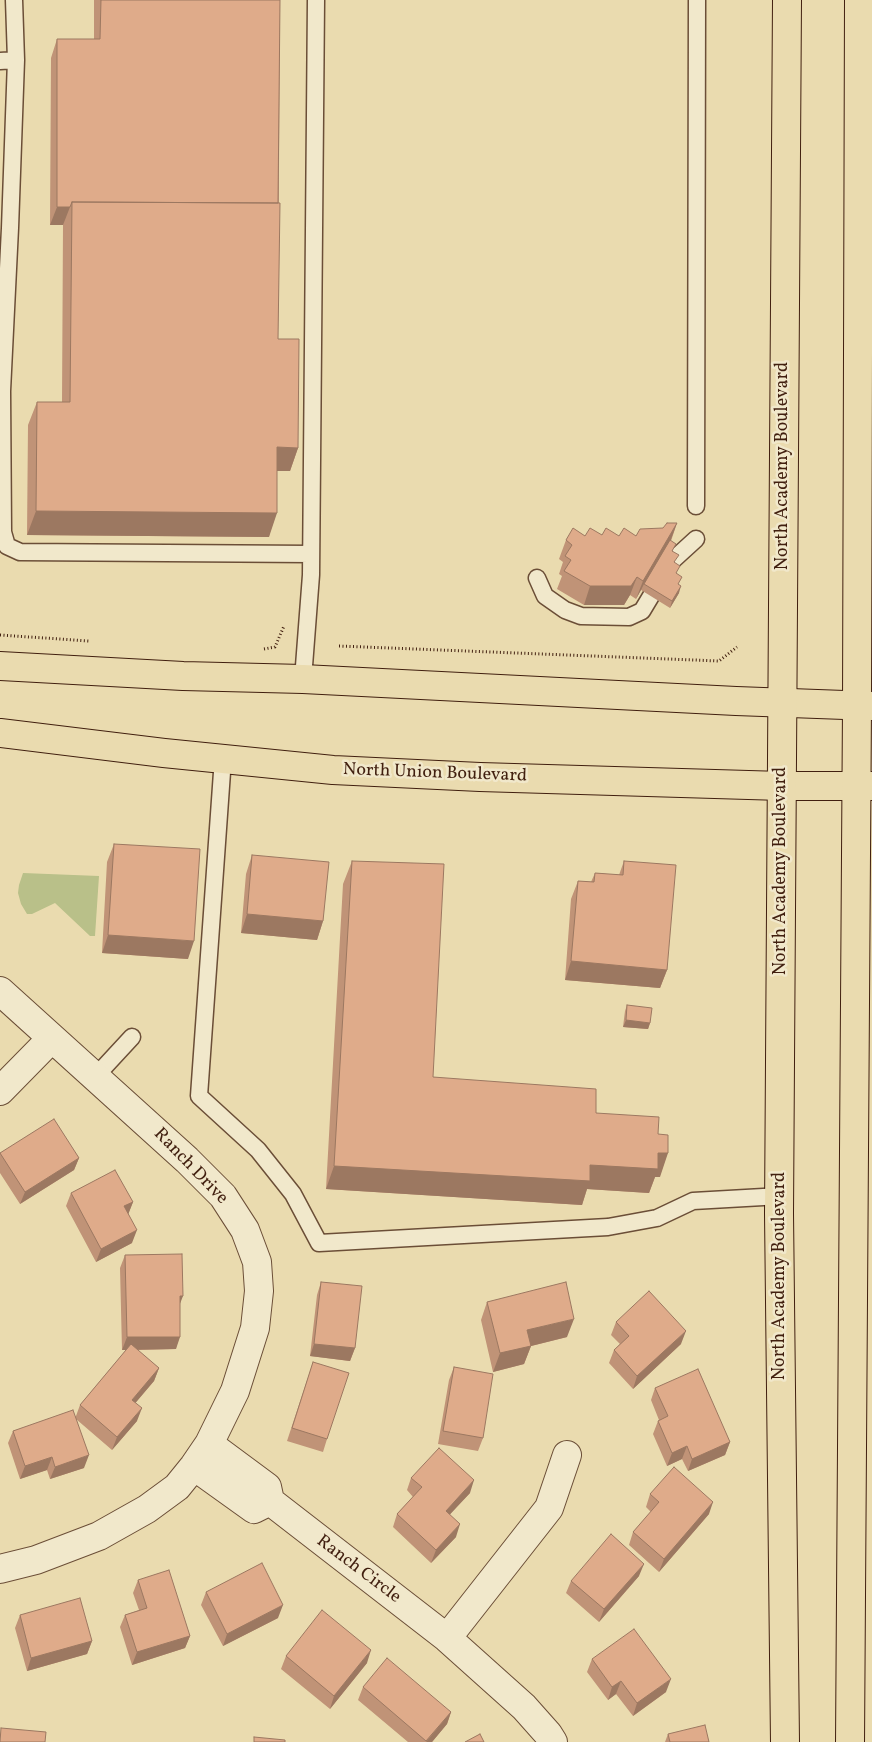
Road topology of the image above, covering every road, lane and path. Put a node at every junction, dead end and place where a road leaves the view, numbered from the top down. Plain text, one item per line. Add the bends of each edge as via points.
1 (14, 0) edge
2 (316, 0) edge
3 (698, 0) edge
4 (788, 0) edge
5 (859, 0) edge
6 (8, 61) edge
7 (696, 506) dead end
8 (696, 539) dead end
9 (311, 554) junction
10 (673, 560) edge
11 (537, 578) dead end
12 (651, 596) edge
13 (285, 624) dead end
14 (0, 634) edge
15 (96, 642) dead end
16 (340, 646) dead end
17 (737, 646) dead end
18 (259, 651) dead end
19 (0, 666) edge
20 (303, 678) junction
21 (783, 703) junction
22 (865, 706) edge
23 (0, 733) edge
24 (223, 758) junction
25 (782, 786) junction
26 (864, 786) edge
27 (0, 991) edge
28 (132, 1037) dead end
29 (52, 1038) junction
30 (95, 1077) junction
31 (0, 1091) edge
32 (781, 1196) junction
33 (209, 1444) junction
34 (568, 1455) dead end
35 (194, 1466) junction
36 (270, 1501) junction
37 (0, 1569) edge
38 (447, 1638) junction
39 (553, 1742) edge
40 (784, 1742) edge
41 (850, 1742) edge

1 - 6 lane
2 - 9 lane
3 - 7 lane
4 - 21 main road, North Academy Boulevard
5 - 22 main road
6 - 9 lane via 10,228 2,391 3,532 7,546 20,552
8 - 10 lane
9 - 20 lane
11 - 12 lane via 545,596 565,610 581,616 630,617 642,611
13 - 18 path via 274,647
14 - 15 path
16 - 17 path via 719,661
19 - 20 main road via 184,676
20 - 21 main road
21 - 22 main road
21 - 25 main road, North Academy Boulevard
22 - 26 main road
23 - 24 main road, North Union Boulevard
24 - 25 main road, North Union Boulevard via 353,771
24 - 32 lane via 199,1096 258,1150 293,1194 319,1244 608,1227 657,1218 694,1201
25 - 26 main road, North Union Boulevard
25 - 32 main road, North Academy Boulevard
26 - 41 main road
27 - 29 street, Ranch Drive
28 - 30 lane
29 - 30 street, Ranch Drive
29 - 31 street
30 - 33 street, Ranch Drive via 223,1196 245,1230 257,1262 259,1291 255,1328 235,1391
32 - 40 main road, North Academy Boulevard
33 - 35 street, Ranch Drive
33 - 36 street, Ranch Circle via 267,1487
34 - 38 street via 549,1508
35 - 36 street via 254,1509
35 - 37 street, Ranch Drive via 177,1487 117,1527 36,1560
36 - 38 street, Ranch Circle
38 - 39 street, Ranch Circle via 524,1707

